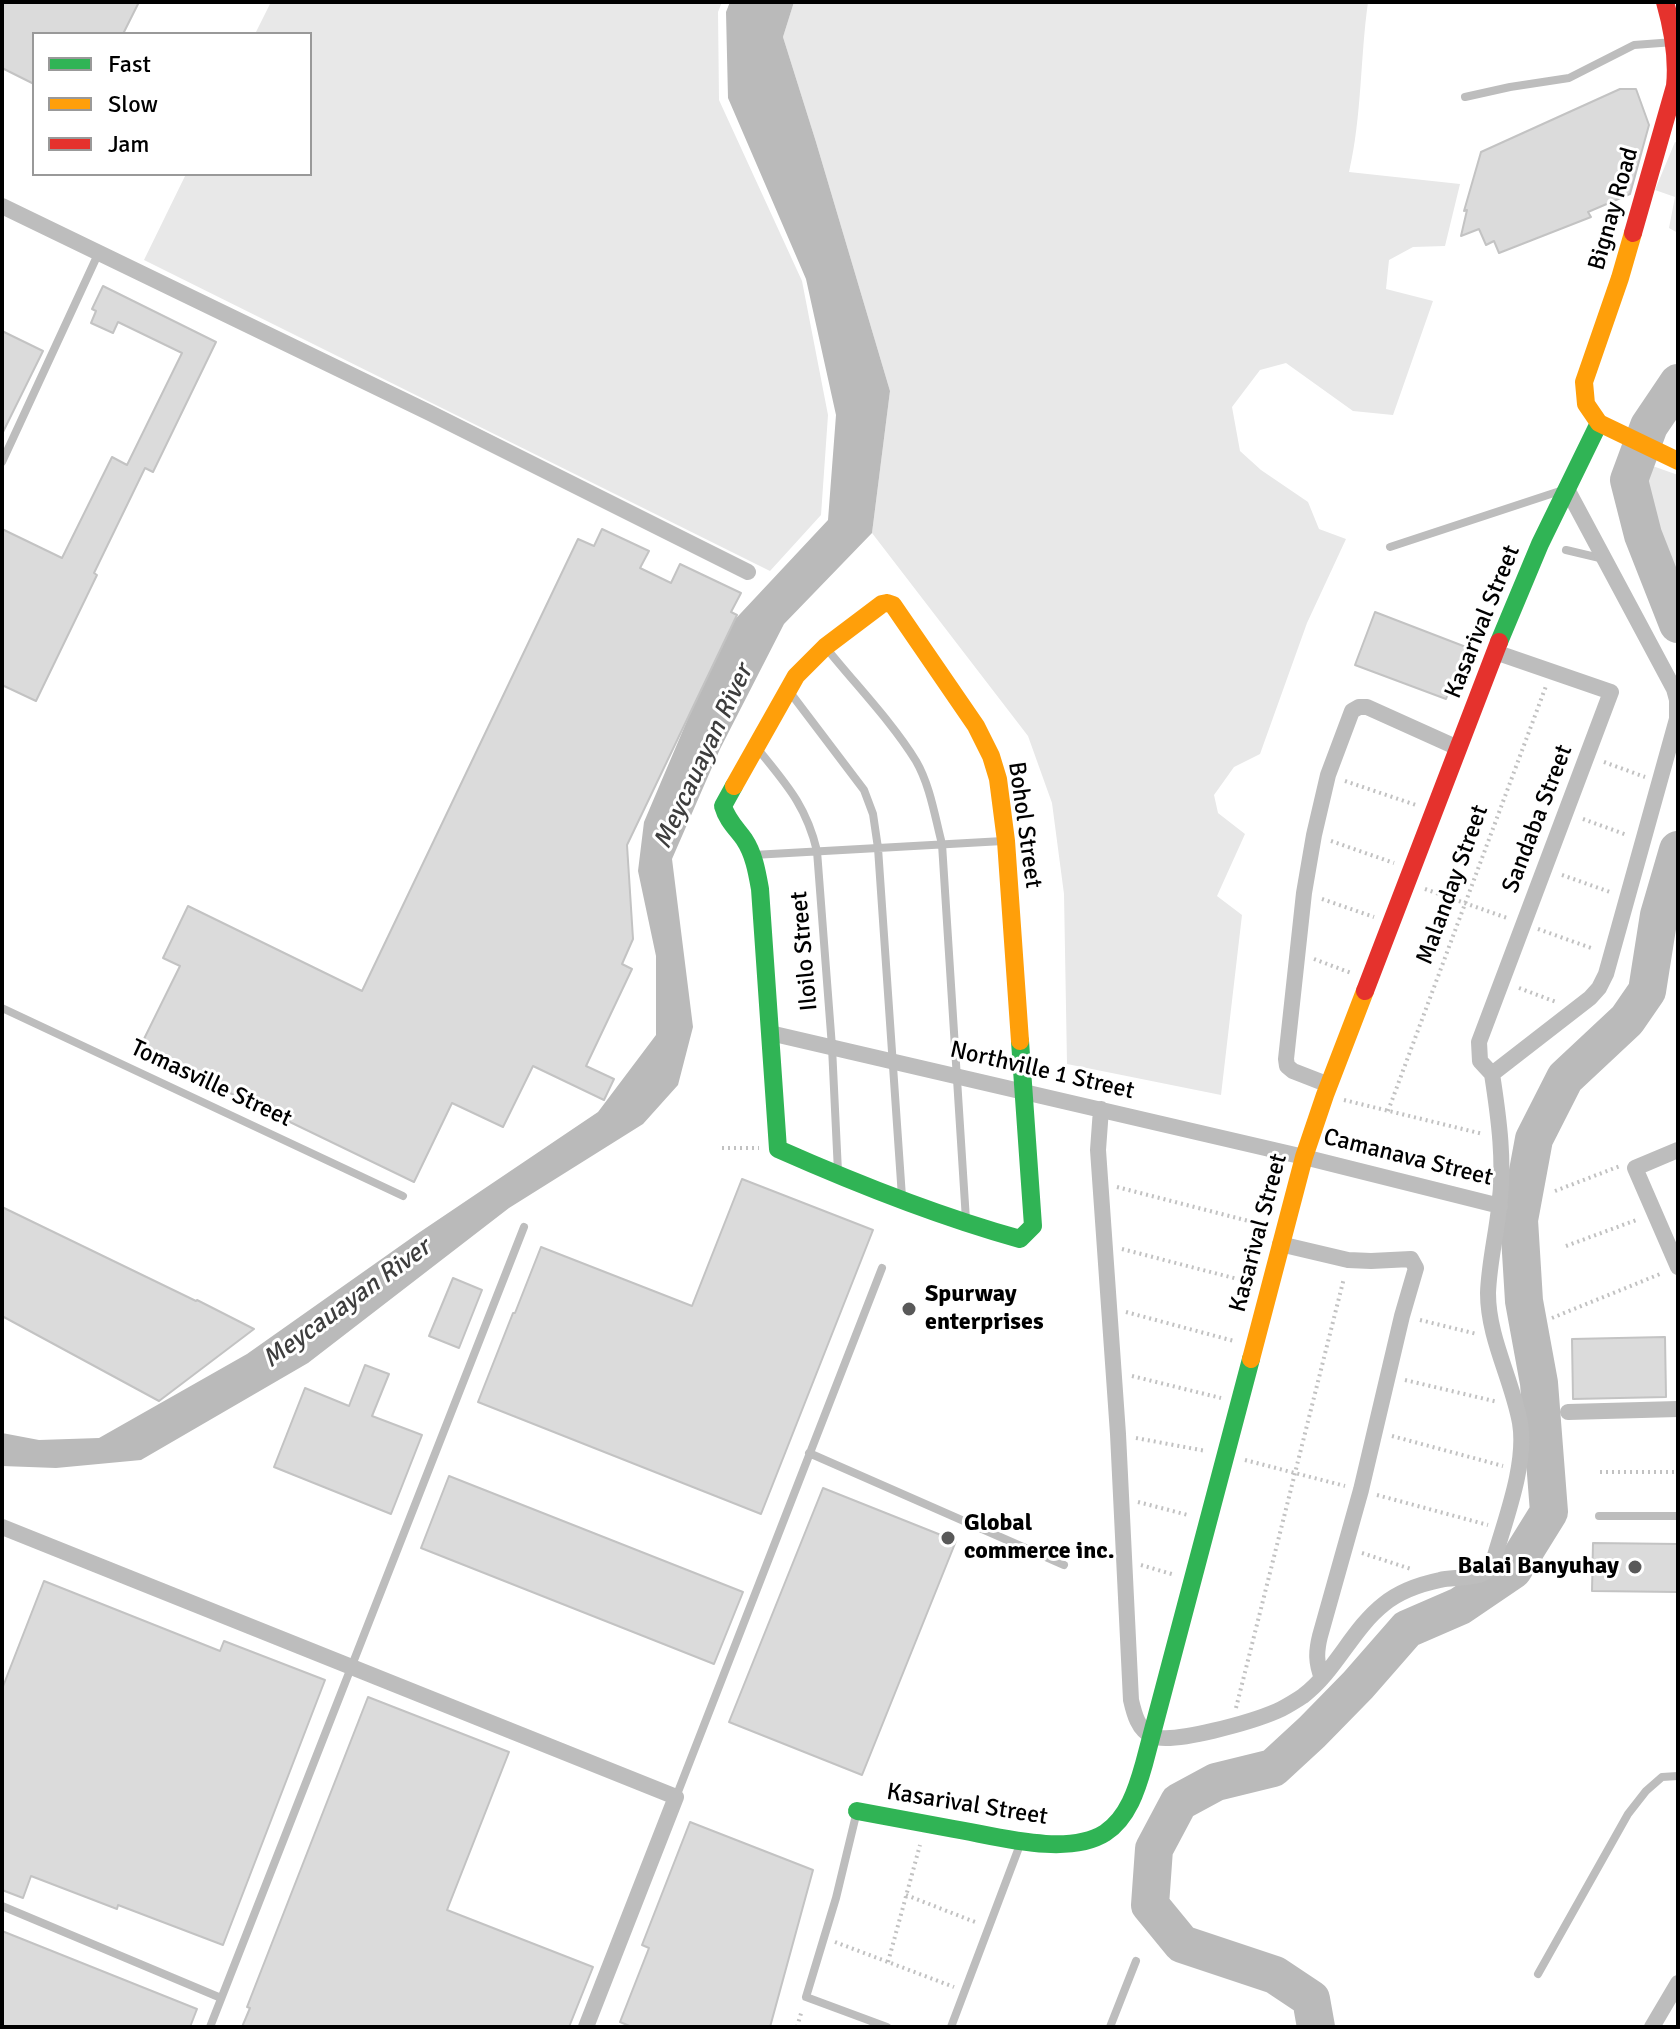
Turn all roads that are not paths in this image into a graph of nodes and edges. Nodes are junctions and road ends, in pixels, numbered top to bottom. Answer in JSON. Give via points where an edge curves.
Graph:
{"nodes":[{"id":1,"x":1665,"y":2,"type":"edge"},
{"id":2,"x":1676,"y":42,"type":"edge"},
{"id":3,"x":1465,"y":97,"type":"dead end"},
{"id":4,"x":2,"y":206,"type":"edge"},
{"id":5,"x":99,"y":252,"type":"junction"},
{"id":6,"x":1599,"y":423,"type":"junction"},
{"id":7,"x":1678,"y":461,"type":"edge"},
{"id":8,"x":2,"y":462,"type":"edge"},
{"id":9,"x":1567,"y":489,"type":"junction"},
{"id":10,"x":1390,"y":547,"type":"dead end"},
{"id":11,"x":1566,"y":550,"type":"dead end"},
{"id":12,"x":1605,"y":559,"type":"junction"},
{"id":13,"x":748,"y":572,"type":"dead end"},
{"id":14,"x":825,"y":647,"type":"junction"},
{"id":15,"x":1495,"y":652,"type":"junction"},
{"id":16,"x":788,"y":689,"type":"junction"},
{"id":17,"x":757,"y":748,"type":"junction"},
{"id":18,"x":1458,"y":748,"type":"junction"},
{"id":19,"x":1006,"y":841,"type":"junction"},
{"id":20,"x":942,"y":844,"type":"junction"},
{"id":21,"x":878,"y":848,"type":"junction"},
{"id":22,"x":817,"y":851,"type":"junction"},
{"id":23,"x":752,"y":855,"type":"junction"},
{"id":24,"x":2,"y":1008,"type":"edge"},
{"id":25,"x":770,"y":1033,"type":"junction"},
{"id":26,"x":832,"y":1047,"type":"junction"},
{"id":27,"x":892,"y":1061,"type":"junction"},
{"id":28,"x":1492,"y":1074,"type":"junction"},
{"id":29,"x":958,"y":1076,"type":"junction"},
{"id":30,"x":1327,"y":1090,"type":"junction"},
{"id":31,"x":1023,"y":1091,"type":"junction"},
{"id":32,"x":1101,"y":1109,"type":"junction"},
{"id":33,"x":1678,"y":1150,"type":"edge"},
{"id":34,"x":1304,"y":1157,"type":"junction"},
{"id":35,"x":839,"y":1177,"type":"junction"},
{"id":36,"x":403,"y":1196,"type":"dead end"},
{"id":37,"x":903,"y":1202,"type":"junction"},
{"id":38,"x":1500,"y":1206,"type":"junction"},
{"id":39,"x":966,"y":1224,"type":"junction"},
{"id":40,"x":524,"y":1227,"type":"dead end"},
{"id":41,"x":1282,"y":1237,"type":"junction"},
{"id":42,"x":1678,"y":1266,"type":"edge"},
{"id":43,"x":882,"y":1268,"type":"dead end"},
{"id":44,"x":1678,"y":1409,"type":"edge"},
{"id":45,"x":1568,"y":1412,"type":"dead end"},
{"id":46,"x":809,"y":1453,"type":"junction"},
{"id":47,"x":1599,"y":1516,"type":"dead end"},
{"id":48,"x":1678,"y":1516,"type":"edge"},
{"id":49,"x":2,"y":1527,"type":"edge"},
{"id":50,"x":1064,"y":1565,"type":"dead end"},
{"id":51,"x":351,"y":1667,"type":"junction"},
{"id":52,"x":1322,"y":1678,"type":"junction"},
{"id":53,"x":1152,"y":1736,"type":"junction"},
{"id":54,"x":1678,"y":1776,"type":"edge"},
{"id":55,"x":676,"y":1797,"type":"junction"},
{"id":56,"x":857,"y":1811,"type":"joint"},
{"id":57,"x":1021,"y":1841,"type":"junction"},
{"id":58,"x":2,"y":1906,"type":"edge"},
{"id":59,"x":1136,"y":1961,"type":"dead end"},
{"id":60,"x":1538,"y":1974,"type":"dead end"},
{"id":61,"x":1678,"y":1983,"type":"edge"},
{"id":62,"x":221,"y":1998,"type":"junction"},
{"id":63,"x":210,"y":2027,"type":"edge"},
{"id":64,"x":586,"y":2027,"type":"edge"},
{"id":65,"x":887,"y":2027,"type":"edge"},
{"id":66,"x":951,"y":2027,"type":"edge"},
{"id":67,"x":1110,"y":2027,"type":"edge"},
{"id":68,"x":1652,"y":2027,"type":"edge"}],
"edges":[{"from":1,"to":2,"type":"street","name":"Bignay Road"},
{"from":2,"to":3,"type":"lane","via":[[1634,45],[1569,78]]},
{"from":2,"to":6,"type":"street","name":"Bignay Road","via":[[1675,86],[1584,382],[1584,400]]},
{"from":4,"to":5,"type":"street"},
{"from":5,"to":8,"type":"lane"},
{"from":5,"to":13,"type":"street"},
{"from":6,"to":7,"type":"street"},
{"from":6,"to":9,"type":"street","name":"Kasarival Street"},
{"from":9,"to":10,"type":"lane"},
{"from":9,"to":12,"type":"street"},
{"from":9,"to":15,"type":"street","name":"Kasarival Street"},
{"from":11,"to":12,"type":"lane"},
{"from":12,"to":28,"type":"street","via":[[1674,689],[1677,719],[1613,955],[1599,988]]},
{"from":14,"to":16,"type":"street"},
{"from":14,"to":19,"type":"street","name":"Bohol Street","via":[[882,604],[893,605],[991,756]]},
{"from":14,"to":20,"type":"lane","via":[[917,764]]},
{"from":15,"to":18,"type":"street","name":"Kasarival Street"},
{"from":15,"to":28,"type":"street","name":"Sandaba Street","via":[[1611,692],[1479,1042],[1480,1061]]},
{"from":16,"to":17,"type":"street"},
{"from":16,"to":21,"type":"lane","via":[[864,790]]},
{"from":17,"to":22,"type":"lane","name":"Iloilo Street","via":[[802,807]]},
{"from":17,"to":23,"type":"street","via":[[723,806]]},
{"from":18,"to":30,"type":"street","name":"Kasarival Street"},
{"from":18,"to":30,"type":"street","via":[[1367,707],[1352,711],[1328,775],[1314,835],[1286,1059],[1293,1071]]},
{"from":19,"to":20,"type":"lane"},
{"from":19,"to":31,"type":"street","name":"Bohol Street"},
{"from":20,"to":21,"type":"lane"},
{"from":20,"to":29,"type":"lane"},
{"from":21,"to":22,"type":"lane"},
{"from":21,"to":27,"type":"lane"},
{"from":22,"to":23,"type":"lane"},
{"from":22,"to":26,"type":"lane","name":"Iloilo Street"},
{"from":23,"to":25,"type":"street","via":[[762,909]]},
{"from":24,"to":36,"type":"lane","name":"Tomasville Street"},
{"from":25,"to":26,"type":"street","name":"Northville 1 Street"},
{"from":25,"to":35,"type":"street","via":[[778,1149]]},
{"from":26,"to":27,"type":"street","name":"Northville 1 Street"},
{"from":26,"to":35,"type":"lane","name":"Iloilo Street"},
{"from":27,"to":29,"type":"street","name":"Northville 1 Street"},
{"from":27,"to":37,"type":"lane"},
{"from":28,"to":38,"type":"street","name":"Sandaba Street","via":[[1501,1139]]},
{"from":29,"to":31,"type":"street","name":"Northville 1 Street"},
{"from":29,"to":39,"type":"lane"},
{"from":30,"to":34,"type":"street","name":"Kasarival Street"},
{"from":31,"to":32,"type":"street","name":"Northville 1 Street"},
{"from":31,"to":39,"type":"street","name":"Bohol Street","via":[[1033,1226],[1020,1239]]},
{"from":32,"to":34,"type":"street","name":"Northville 1 Street"},
{"from":32,"to":53,"type":"street","via":[[1098,1150],[1131,1700],[1135,1716]]},
{"from":33,"to":42,"type":"street","via":[[1635,1168]]},
{"from":34,"to":38,"type":"street","name":"Camanava Street"},
{"from":34,"to":41,"type":"street","name":"Kasarival Street"},
{"from":35,"to":37,"type":"street"},
{"from":37,"to":39,"type":"street"},
{"from":38,"to":52,"type":"street","name":"Sandaba Street","via":[[1489,1312],[1521,1439],[1494,1559],[1488,1571],[1443,1579],[1383,1604]]},
{"from":40,"to":51,"type":"lane"},
{"from":41,"to":52,"type":"street","via":[[1348,1260],[1411,1259],[1416,1268],[1316,1652]]},
{"from":41,"to":53,"type":"street","name":"Kasarival Street"},
{"from":43,"to":46,"type":"lane"},
{"from":44,"to":45,"type":"street"},
{"from":46,"to":50,"type":"lane"},
{"from":46,"to":55,"type":"lane"},
{"from":47,"to":48,"type":"lane"},
{"from":49,"to":51,"type":"street"},
{"from":51,"to":55,"type":"street"},
{"from":51,"to":62,"type":"lane"},
{"from":52,"to":53,"type":"street","via":[[1280,1710],[1188,1735]]},
{"from":53,"to":57,"type":"street","name":"Kasarival Street","via":[[1130,1803],[1112,1827],[1076,1842]]},
{"from":54,"to":60,"type":"lane","via":[[1662,1777],[1628,1814]]},
{"from":55,"to":64,"type":"street"},
{"from":56,"to":57,"type":"street","name":"Kasarival Street"},
{"from":56,"to":65,"type":"lane","via":[[806,1997]]},
{"from":57,"to":66,"type":"lane"},
{"from":58,"to":62,"type":"lane"},
{"from":59,"to":67,"type":"lane"},
{"from":61,"to":68,"type":"street"},
{"from":62,"to":63,"type":"lane"}]}
